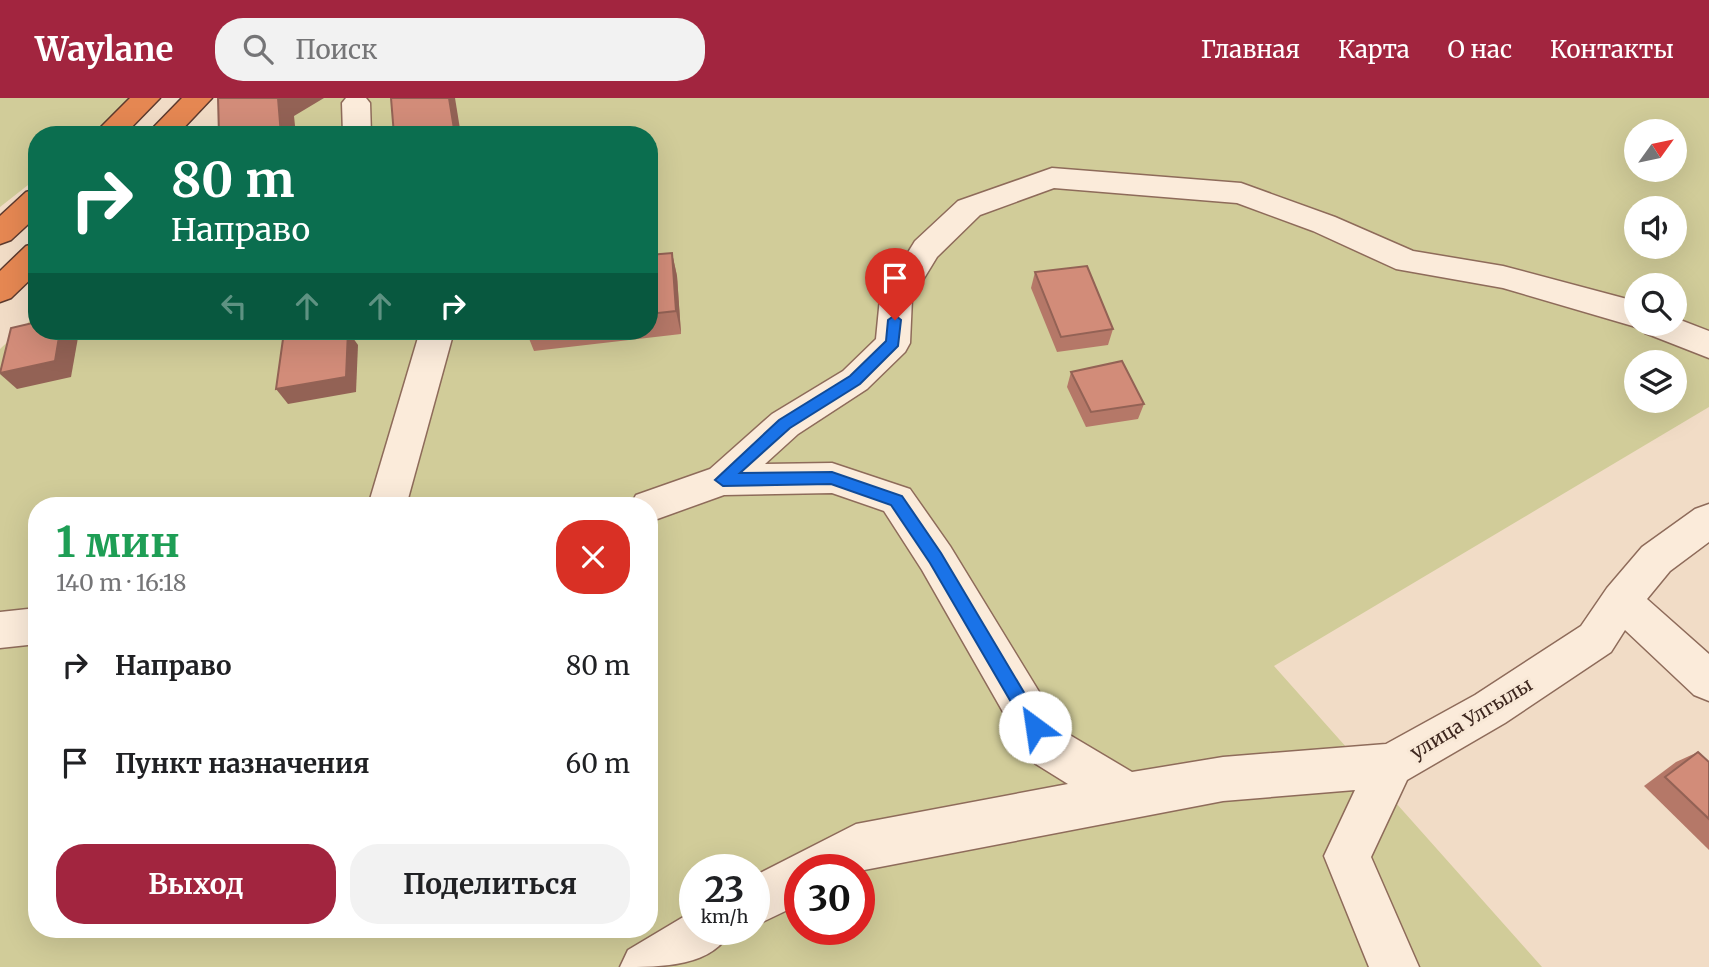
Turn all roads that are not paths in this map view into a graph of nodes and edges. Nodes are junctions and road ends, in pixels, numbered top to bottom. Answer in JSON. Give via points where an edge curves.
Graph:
{"nodes":[{"id":1,"x":146,"y":98,"type":"edge"},
{"id":2,"x":198,"y":98,"type":"edge"},
{"id":3,"x":356,"y":103,"type":"dead end"},
{"id":4,"x":116,"y":126,"type":"edge"},
{"id":5,"x":169,"y":126,"type":"edge"},
{"id":6,"x":357,"y":126,"type":"edge"},
{"id":7,"x":28,"y":207,"type":"edge"},
{"id":8,"x":0,"y":233,"type":"edge"},
{"id":9,"x":28,"y":263,"type":"edge"},
{"id":10,"x":0,"y":290,"type":"edge"},
{"id":11,"x":1624,"y":311,"type":"edge"},
{"id":12,"x":1687,"y":336,"type":"edge"},
{"id":13,"x":434,"y":340,"type":"edge"},
{"id":14,"x":1709,"y":345,"type":"edge"},
{"id":15,"x":723,"y":480,"type":"junction"},
{"id":16,"x":390,"y":497,"type":"edge"},
{"id":17,"x":658,"y":503,"type":"edge"},
{"id":18,"x":1709,"y":520,"type":"edge"},
{"id":19,"x":1620,"y":601,"type":"junction"},
{"id":20,"x":28,"y":627,"type":"edge"},
{"id":21,"x":0,"y":630,"type":"edge"},
{"id":22,"x":1709,"y":681,"type":"edge"},
{"id":23,"x":1391,"y":765,"type":"junction"},
{"id":24,"x":1127,"y":795,"type":"junction"},
{"id":25,"x":843,"y":854,"type":"edge"},
{"id":26,"x":681,"y":945,"type":"edge"},
{"id":27,"x":645,"y":967,"type":"edge"},
{"id":28,"x":1394,"y":967,"type":"edge"}],
"edges":[{"from":1,"to":4,"type":"highway"},
{"from":2,"to":5,"type":"highway"},
{"from":3,"to":6,"type":"street"},
{"from":7,"to":8,"type":"highway"},
{"from":9,"to":10,"type":"highway"},
{"from":11,"to":15,"type":"street","via":[[1503,277],[1406,261],[1241,193],[1052,178],[969,208],[926,249],[896,298],[893,343],[855,380],[785,424]]},
{"from":12,"to":14,"type":"street"},
{"from":13,"to":16,"type":"street"},
{"from":15,"to":17,"type":"street"},
{"from":15,"to":24,"type":"street","via":[[832,478],[897,500],[1047,746]]},
{"from":18,"to":19,"type":"street","name":"улица Улгылы","via":[[1656,559]]},
{"from":19,"to":22,"type":"street"},
{"from":19,"to":23,"type":"street","name":"улица Улгылы","via":[[1596,639],[1490,709]]},
{"from":20,"to":21,"type":"street"},
{"from":23,"to":24,"type":"street","via":[[1223,779]]},
{"from":23,"to":28,"type":"street","name":"улица Улгылы","via":[[1348,856]]},
{"from":24,"to":25,"type":"street","via":[[856,847]]},
{"from":26,"to":27,"type":"street"}]}
